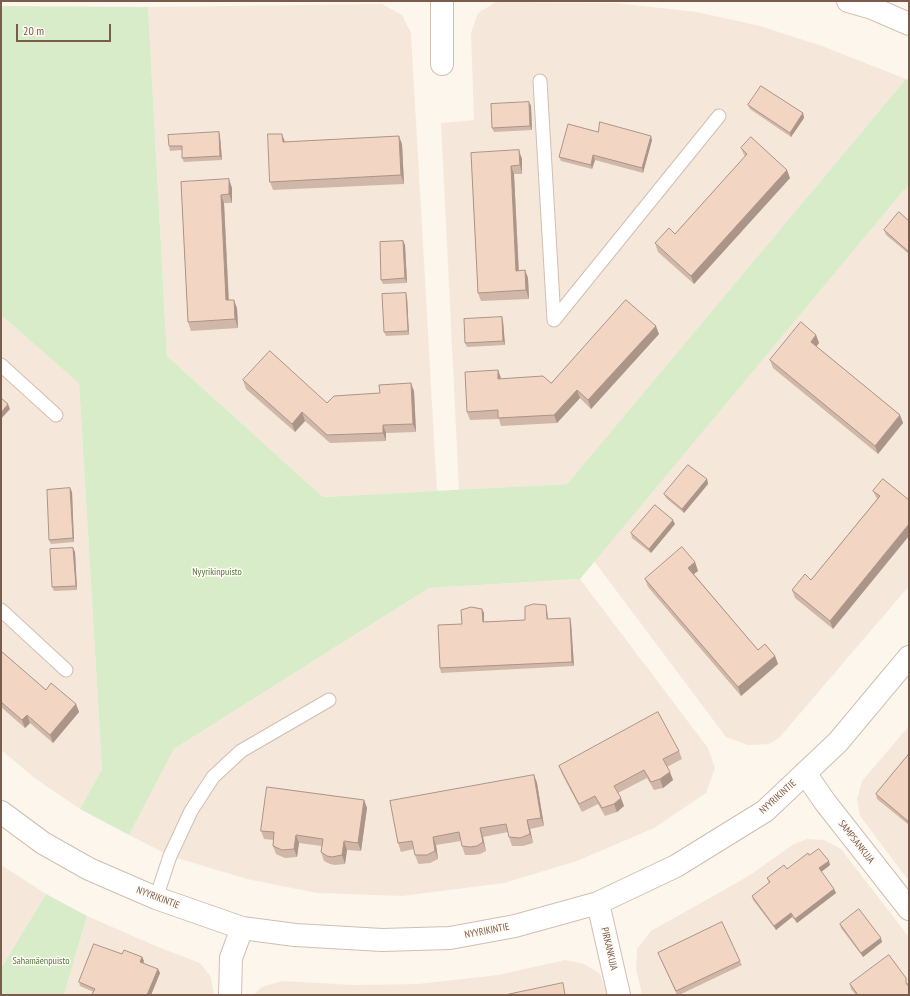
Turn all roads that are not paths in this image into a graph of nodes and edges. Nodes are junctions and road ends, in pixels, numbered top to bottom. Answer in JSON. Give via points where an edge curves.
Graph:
{"nodes":[{"id":1,"x":442,"y":1,"type":"edge"},
{"id":2,"x":848,"y":1,"type":"edge"},
{"id":3,"x":909,"y":24,"type":"edge"},
{"id":4,"x":442,"y":64,"type":"dead end"},
{"id":5,"x":540,"y":81,"type":"dead end"},
{"id":6,"x":719,"y":116,"type":"dead end"},
{"id":7,"x":1,"y":365,"type":"edge"},
{"id":8,"x":56,"y":415,"type":"dead end"},
{"id":9,"x":1,"y":610,"type":"edge"},
{"id":10,"x":909,"y":657,"type":"edge"},
{"id":11,"x":66,"y":670,"type":"dead end"},
{"id":12,"x":329,"y":700,"type":"dead end"},
{"id":13,"x":805,"y":773,"type":"junction"},
{"id":14,"x":1,"y":812,"type":"edge"},
{"id":15,"x":156,"y":898,"type":"junction"},
{"id":16,"x":598,"y":903,"type":"junction"},
{"id":17,"x":909,"y":909,"type":"edge"},
{"id":18,"x":242,"y":928,"type":"junction"},
{"id":19,"x":230,"y":995,"type":"edge"},
{"id":20,"x":619,"y":995,"type":"edge"}],
"edges":[{"from":1,"to":4,"type":"street"},
{"from":2,"to":3,"type":"street"},
{"from":5,"to":6,"type":"lane","via":[[554,320]]},
{"from":7,"to":8,"type":"lane"},
{"from":9,"to":11,"type":"lane"},
{"from":10,"to":13,"type":"street","name":"NYYRIKINTIE","via":[[838,742]]},
{"from":12,"to":15,"type":"lane","via":[[241,751],[213,777],[191,811],[170,856]]},
{"from":13,"to":16,"type":"street","name":"NYYRIKINTIE","via":[[765,811],[676,866]]},
{"from":13,"to":17,"type":"street","name":"SAMPSANKUJA"},
{"from":14,"to":15,"type":"street","name":"NYYRIKINTIE","via":[[89,869]]},
{"from":15,"to":18,"type":"street","name":"NYYRIKINTIE"},
{"from":16,"to":18,"type":"street","name":"NYYRIKINTIE","via":[[515,926],[450,938],[382,940],[295,936]]},
{"from":16,"to":20,"type":"street","name":"PIRKANKUJA"},
{"from":18,"to":19,"type":"street","via":[[231,958]]}]}
